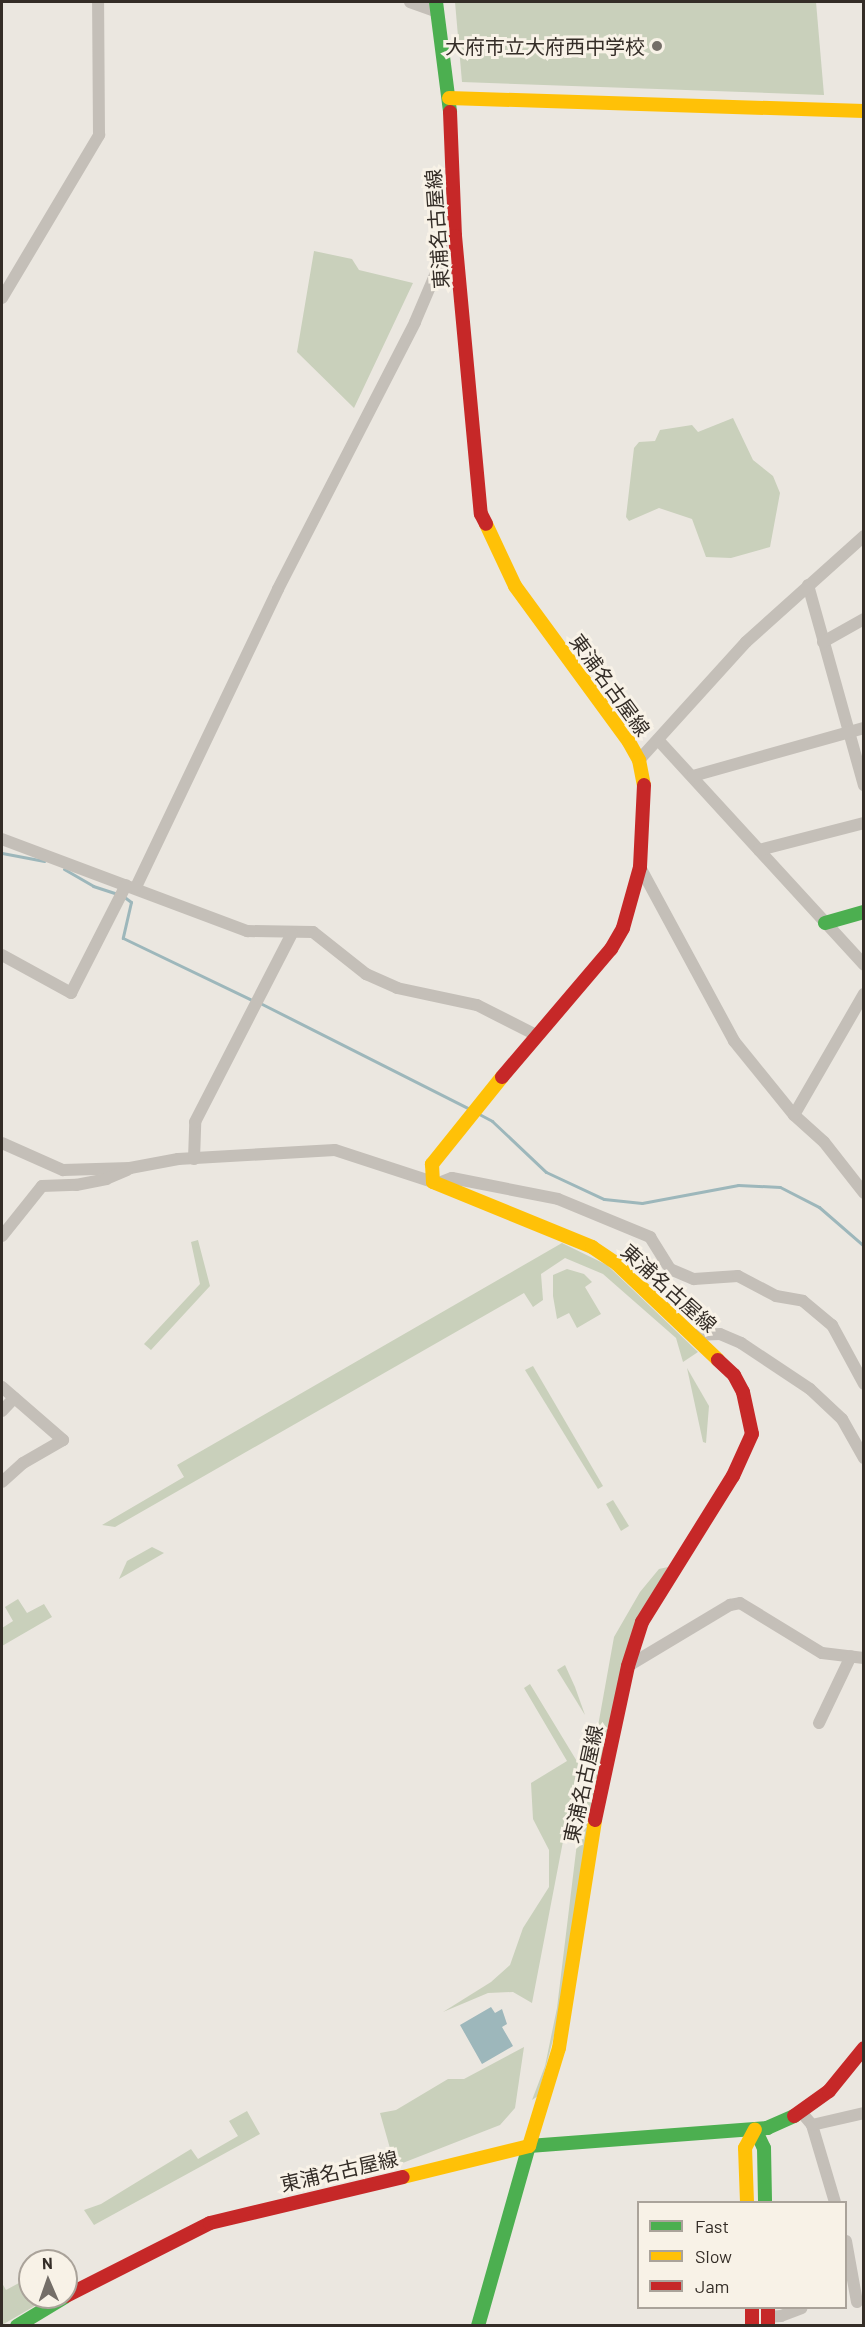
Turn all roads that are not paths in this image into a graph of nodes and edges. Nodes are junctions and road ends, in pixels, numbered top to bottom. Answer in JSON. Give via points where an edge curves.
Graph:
{"nodes":[{"id":1,"x":98,"y":2,"type":"edge"},
{"id":2,"x":410,"y":2,"type":"edge"},
{"id":3,"x":437,"y":7,"type":"edge"},
{"id":4,"x":449,"y":98,"type":"junction"},
{"id":5,"x":864,"y":111,"type":"edge"},
{"id":6,"x":453,"y":206,"type":"junction"},
{"id":7,"x":2,"y":298,"type":"edge"},
{"id":8,"x":864,"y":536,"type":"edge"},
{"id":9,"x":808,"y":585,"type":"junction"},
{"id":10,"x":864,"y":619,"type":"edge"},
{"id":11,"x":823,"y":642,"type":"junction"},
{"id":12,"x":864,"y":728,"type":"edge"},
{"id":13,"x":848,"y":732,"type":"junction"},
{"id":14,"x":660,"y":742,"type":"junction"},
{"id":15,"x":639,"y":760,"type":"junction"},
{"id":16,"x":693,"y":776,"type":"junction"},
{"id":17,"x":864,"y":785,"type":"edge"},
{"id":18,"x":864,"y":823,"type":"edge"},
{"id":19,"x":2,"y":840,"type":"edge"},
{"id":20,"x":759,"y":849,"type":"junction"},
{"id":21,"x":640,"y":867,"type":"junction"},
{"id":22,"x":126,"y":890,"type":"junction"},
{"id":23,"x":864,"y":912,"type":"edge"},
{"id":24,"x":825,"y":923,"type":"junction"},
{"id":25,"x":292,"y":933,"type":"junction"},
{"id":26,"x":2,"y":955,"type":"edge"},
{"id":27,"x":864,"y":965,"type":"edge"},
{"id":28,"x":863,"y":998,"type":"edge"},
{"id":29,"x":538,"y":1036,"type":"junction"},
{"id":30,"x":794,"y":1115,"type":"junction"},
{"id":31,"x":2,"y":1143,"type":"edge"},
{"id":32,"x":194,"y":1159,"type":"junction"},
{"id":33,"x":130,"y":1168,"type":"junction"},
{"id":34,"x":435,"y":1183,"type":"junction"},
{"id":35,"x":864,"y":1193,"type":"edge"},
{"id":36,"x":2,"y":1235,"type":"edge"},
{"id":37,"x":693,"y":1335,"type":"junction"},
{"id":38,"x":864,"y":1384,"type":"edge"},
{"id":39,"x":2,"y":1387,"type":"edge"},
{"id":40,"x":14,"y":1398,"type":"junction"},
{"id":41,"x":2,"y":1411,"type":"edge"},
{"id":42,"x":864,"y":1458,"type":"edge"},
{"id":43,"x":2,"y":1480,"type":"edge"},
{"id":44,"x":857,"y":1657,"type":"edge"},
{"id":45,"x":628,"y":1666,"type":"junction"},
{"id":46,"x":819,"y":1723,"type":"dead end"},
{"id":47,"x":864,"y":2048,"type":"edge"},
{"id":48,"x":802,"y":2113,"type":"junction"},
{"id":49,"x":864,"y":2113,"type":"edge"},
{"id":50,"x":812,"y":2125,"type":"junction"},
{"id":51,"x":755,"y":2129,"type":"junction"},
{"id":52,"x":529,"y":2146,"type":"junction"},
{"id":53,"x":747,"y":2201,"type":"edge"},
{"id":54,"x":765,"y":2201,"type":"edge"},
{"id":55,"x":835,"y":2201,"type":"edge"},
{"id":56,"x":847,"y":2248,"type":"edge"},
{"id":57,"x":78,"y":2290,"type":"edge"},
{"id":58,"x":855,"y":2301,"type":"edge"},
{"id":59,"x":44,"y":2309,"type":"edge"},
{"id":60,"x":752,"y":2309,"type":"edge"},
{"id":61,"x":794,"y":2309,"type":"edge"},
{"id":62,"x":768,"y":2316,"type":"edge"},
{"id":63,"x":17,"y":2325,"type":"edge"},
{"id":64,"x":478,"y":2325,"type":"edge"},
{"id":65,"x":752,"y":2325,"type":"edge"}],
"edges":[{"from":1,"to":7,"type":"street","via":[[99,135]]},
{"from":2,"to":3,"type":"street"},
{"from":3,"to":4,"type":"main road","name":"東浦名古屋線"},
{"from":4,"to":5,"type":"main road"},
{"from":4,"to":6,"type":"main road","name":"東浦名古屋線"},
{"from":6,"to":15,"type":"main road","name":"東浦名古屋線","via":[[479,498],[488,534],[515,586]]},
{"from":6,"to":22,"type":"street","via":[[445,221],[438,268],[415,322]]},
{"from":8,"to":9,"type":"street"},
{"from":9,"to":11,"type":"street"},
{"from":9,"to":14,"type":"street","via":[[746,642]]},
{"from":10,"to":11,"type":"street"},
{"from":11,"to":13,"type":"street"},
{"from":12,"to":13,"type":"street"},
{"from":13,"to":16,"type":"street"},
{"from":13,"to":17,"type":"street"},
{"from":14,"to":15,"type":"street"},
{"from":14,"to":16,"type":"street"},
{"from":15,"to":21,"type":"main road","name":"東浦名古屋線","via":[[646,796]]},
{"from":16,"to":20,"type":"street"},
{"from":18,"to":20,"type":"street"},
{"from":19,"to":22,"type":"street"},
{"from":20,"to":24,"type":"street"},
{"from":21,"to":29,"type":"main road","name":"東浦名古屋線","via":[[622,928],[611,949]]},
{"from":21,"to":30,"type":"street","via":[[735,1041]]},
{"from":22,"to":25,"type":"street","via":[[247,931]]},
{"from":22,"to":26,"type":"street","via":[[71,993]]},
{"from":23,"to":24,"type":"main road"},
{"from":24,"to":27,"type":"street"},
{"from":25,"to":29,"type":"street","via":[[313,932],[366,974],[397,988],[477,1005]]},
{"from":25,"to":32,"type":"street","via":[[195,1122]]},
{"from":28,"to":30,"type":"street"},
{"from":29,"to":34,"type":"main road","name":"東浦名古屋線","via":[[432,1164]]},
{"from":30,"to":35,"type":"street","via":[[824,1142]]},
{"from":31,"to":33,"type":"street","via":[[63,1170]]},
{"from":32,"to":33,"type":"street"},
{"from":32,"to":34,"type":"street","via":[[335,1149]]},
{"from":33,"to":36,"type":"street","via":[[106,1179],[42,1186]]},
{"from":34,"to":37,"type":"main road","name":"東浦名古屋線","via":[[592,1247],[617,1264]]},
{"from":34,"to":38,"type":"street","via":[[452,1178],[558,1199],[650,1237],[670,1269],[694,1279],[738,1276],[776,1296],[803,1301],[832,1325]]},
{"from":37,"to":42,"type":"street","via":[[720,1334],[741,1343],[810,1389],[842,1419]]},
{"from":37,"to":45,"type":"main road","name":"東浦名古屋線","via":[[734,1375],[743,1392],[752,1434],[733,1476],[642,1622]]},
{"from":39,"to":40,"type":"street"},
{"from":40,"to":41,"type":"street"},
{"from":40,"to":43,"type":"street","via":[[63,1440]]},
{"from":44,"to":45,"type":"street","via":[[812,1648],[740,1603],[730,1605]]},
{"from":44,"to":46,"type":"street"},
{"from":45,"to":52,"type":"main road","name":"東浦名古屋線","via":[[592,1832],[559,2048]]},
{"from":47,"to":48,"type":"main road","via":[[829,2091]]},
{"from":48,"to":50,"type":"street"},
{"from":48,"to":51,"type":"main road"},
{"from":49,"to":50,"type":"street"},
{"from":50,"to":55,"type":"street"},
{"from":51,"to":52,"type":"main road"},
{"from":51,"to":53,"type":"main road","via":[[745,2148]]},
{"from":51,"to":54,"type":"main road","via":[[764,2148]]},
{"from":52,"to":57,"type":"main road","name":"東浦名古屋線","via":[[491,2152],[316,2200],[210,2223]]},
{"from":52,"to":64,"type":"main road"},
{"from":56,"to":58,"type":"street"},
{"from":59,"to":63,"type":"main road","name":"東浦名古屋線"},
{"from":60,"to":65,"type":"main road"},
{"from":61,"to":62,"type":"street"}]}
